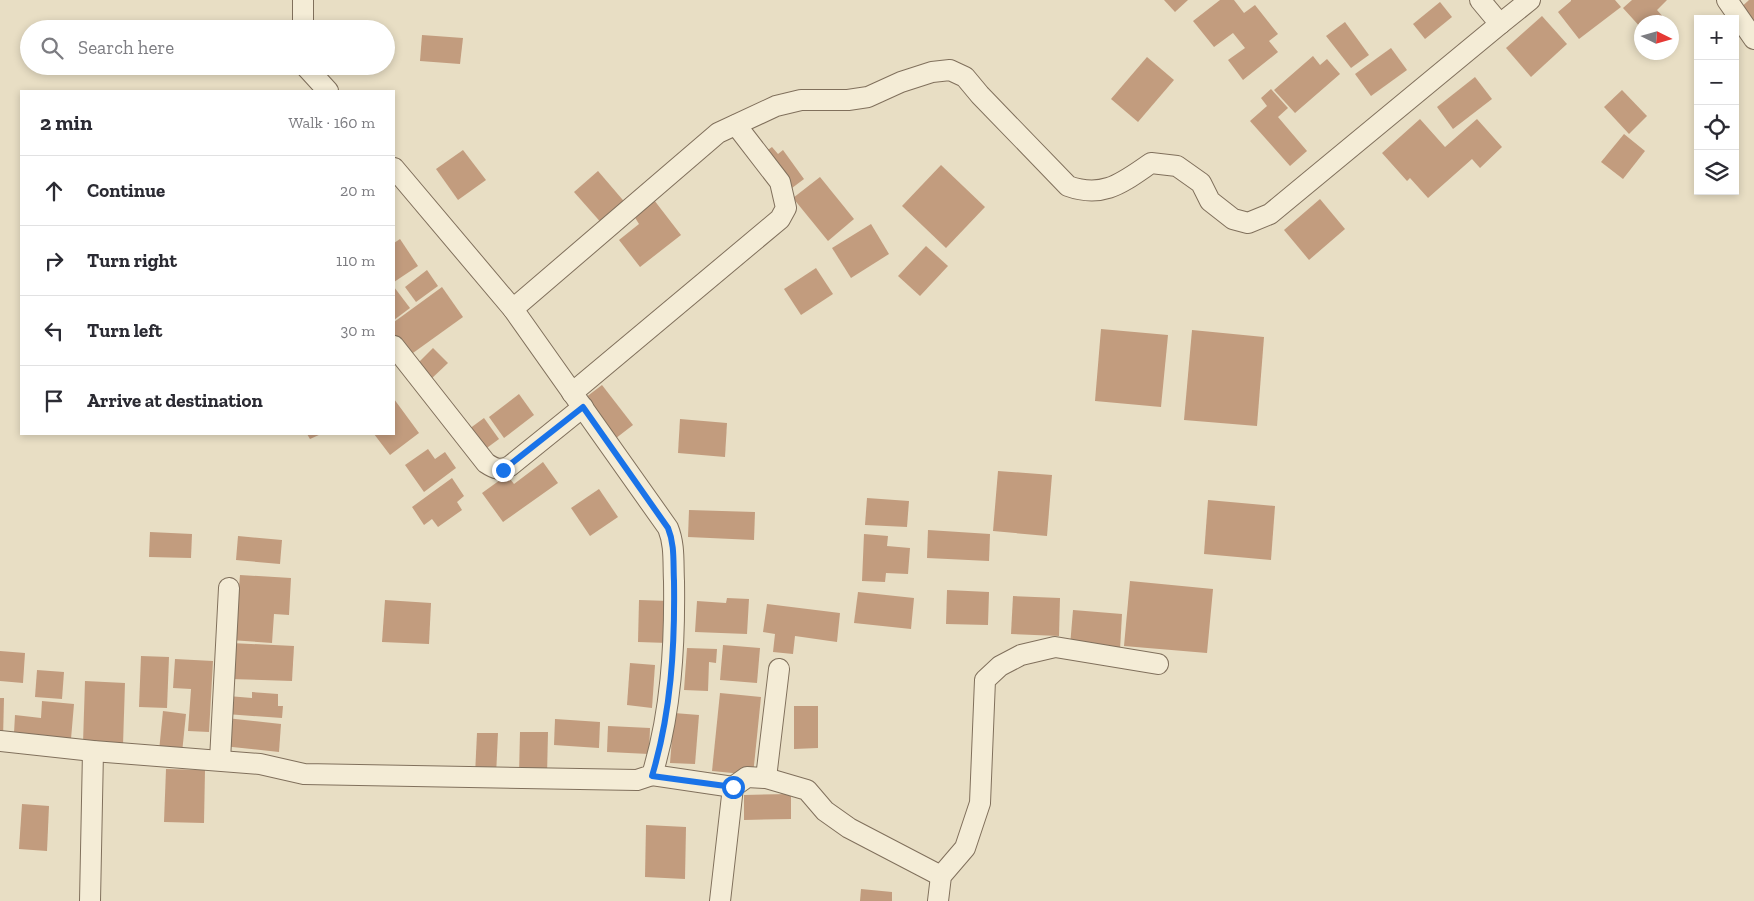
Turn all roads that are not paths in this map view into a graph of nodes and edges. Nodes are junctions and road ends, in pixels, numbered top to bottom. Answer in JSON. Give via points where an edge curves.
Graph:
{"nodes":[{"id":1,"x":303,"y":0,"type":"edge"},
{"id":2,"x":1480,"y":0,"type":"edge"},
{"id":3,"x":1530,"y":0,"type":"edge"},
{"id":4,"x":1727,"y":0,"type":"edge"},
{"id":5,"x":303,"y":20,"type":"edge"},
{"id":6,"x":1500,"y":24,"type":"junction"},
{"id":7,"x":1754,"y":39,"type":"edge"},
{"id":8,"x":307,"y":75,"type":"edge"},
{"id":9,"x":314,"y":75,"type":"edge"},
{"id":10,"x":306,"y":90,"type":"edge"},
{"id":11,"x":327,"y":90,"type":"edge"},
{"id":12,"x":736,"y":125,"type":"junction"},
{"id":13,"x":395,"y":169,"type":"edge"},
{"id":14,"x":513,"y":309,"type":"junction"},
{"id":15,"x":395,"y":347,"type":"edge"},
{"id":16,"x":578,"y":400,"type":"junction"},
{"id":17,"x":229,"y":588,"type":"dead end"},
{"id":18,"x":1158,"y":664,"type":"dead end"},
{"id":19,"x":779,"y":669,"type":"dead end"},
{"id":20,"x":0,"y":741,"type":"edge"},
{"id":21,"x":93,"y":751,"type":"junction"},
{"id":22,"x":220,"y":760,"type":"junction"},
{"id":23,"x":652,"y":776,"type":"junction"},
{"id":24,"x":766,"y":778,"type":"junction"},
{"id":25,"x":733,"y":787,"type":"junction"},
{"id":26,"x":941,"y":876,"type":"junction"},
{"id":27,"x":90,"y":901,"type":"edge"},
{"id":28,"x":720,"y":901,"type":"edge"},
{"id":29,"x":938,"y":901,"type":"edge"}],
"edges":[{"from":1,"to":5,"type":"street"},
{"from":2,"to":6,"type":"street"},
{"from":3,"to":6,"type":"street"},
{"from":4,"to":7,"type":"street"},
{"from":6,"to":12,"type":"street","via":[[1270,214],[1248,223],[1233,219],[1210,201],[1200,183],[1177,166],[1151,163],[1104,191],[1082,191],[1068,186],[965,77],[950,70],[901,82],[868,97],[801,100],[776,106]]},
{"from":8,"to":10,"type":"street"},
{"from":9,"to":11,"type":"street"},
{"from":12,"to":14,"type":"street","via":[[718,133]]},
{"from":12,"to":16,"type":"street","via":[[780,182],[786,208],[780,219]]},
{"from":13,"to":14,"type":"street"},
{"from":14,"to":16,"type":"street"},
{"from":15,"to":16,"type":"street","via":[[486,464],[494,469],[503,470],[510,466]]},
{"from":16,"to":23,"type":"street","via":[[668,528],[672,540],[673,662]]},
{"from":17,"to":22,"type":"street"},
{"from":18,"to":26,"type":"street","via":[[1055,647],[1021,655],[1000,666],[985,680],[980,803],[965,848]]},
{"from":19,"to":24,"type":"street"},
{"from":20,"to":21,"type":"street"},
{"from":21,"to":22,"type":"street"},
{"from":21,"to":27,"type":"street"},
{"from":22,"to":23,"type":"street","via":[[260,764],[304,774],[637,780]]},
{"from":23,"to":25,"type":"street"},
{"from":24,"to":25,"type":"street","via":[[747,777]]},
{"from":24,"to":26,"type":"street","via":[[807,790],[825,811],[849,828]]},
{"from":25,"to":28,"type":"street"},
{"from":26,"to":29,"type":"street"}]}
